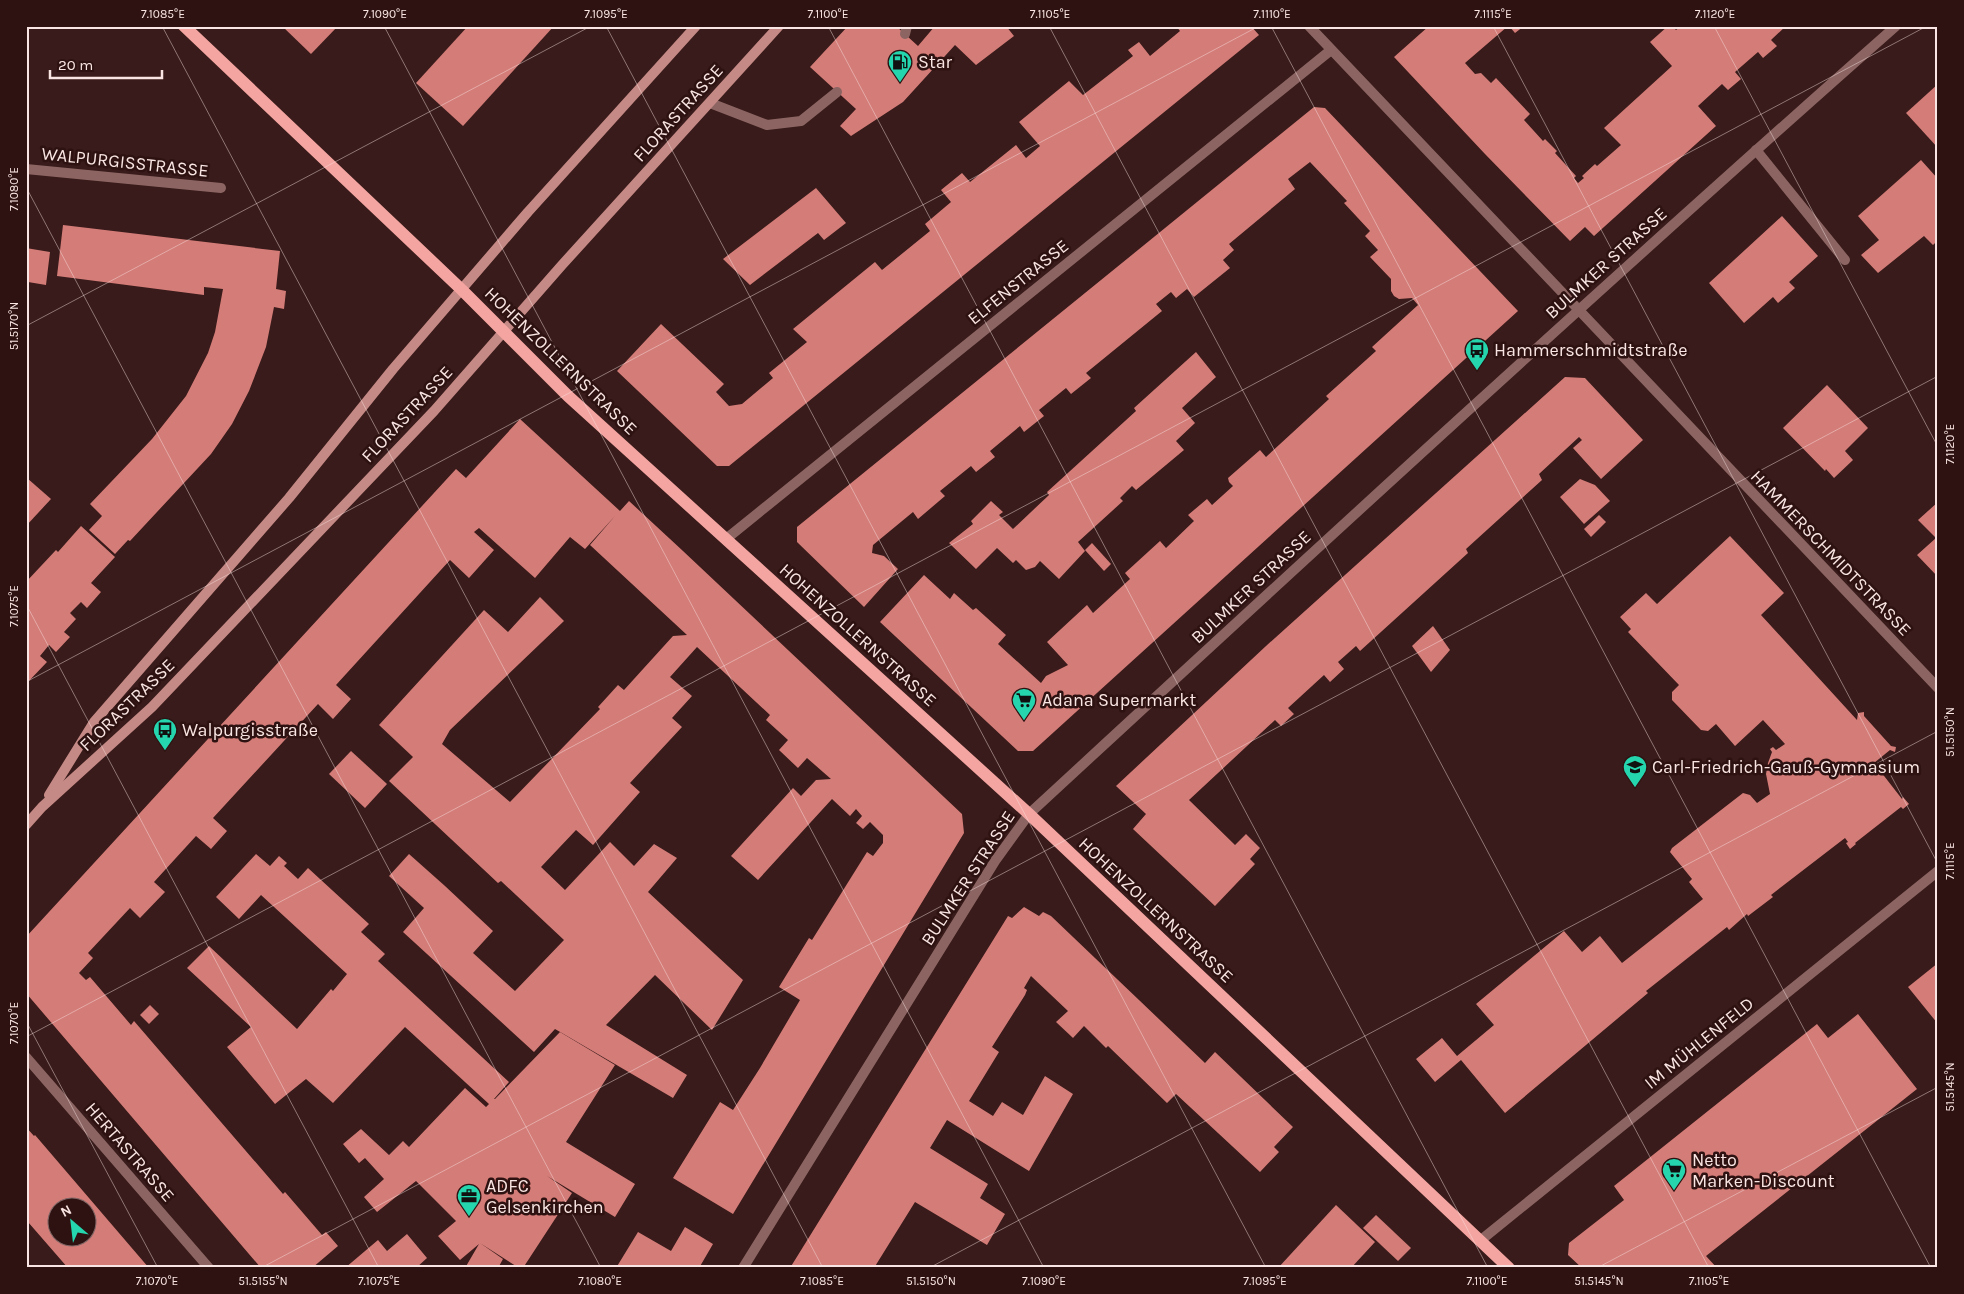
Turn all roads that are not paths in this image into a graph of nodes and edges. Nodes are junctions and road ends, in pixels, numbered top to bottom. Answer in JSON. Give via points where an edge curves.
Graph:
{"nodes":[{"id":1,"x":184,"y":26,"type":"edge"},
{"id":2,"x":696,"y":26,"type":"edge"},
{"id":3,"x":779,"y":26,"type":"edge"},
{"id":4,"x":1309,"y":26,"type":"edge"},
{"id":5,"x":1896,"y":26,"type":"edge"},
{"id":6,"x":1331,"y":50,"type":"junction"},
{"id":7,"x":837,"y":92,"type":"dead end"},
{"id":8,"x":710,"y":103,"type":"junction"},
{"id":9,"x":1756,"y":150,"type":"junction"},
{"id":10,"x":26,"y":169,"type":"edge"},
{"id":11,"x":221,"y":188,"type":"dead end"},
{"id":12,"x":1845,"y":260,"type":"dead end"},
{"id":13,"x":462,"y":290,"type":"junction"},
{"id":14,"x":1578,"y":310,"type":"junction"},
{"id":15,"x":504,"y":331,"type":"junction"},
{"id":16,"x":726,"y":539,"type":"junction"},
{"id":17,"x":1938,"y":688,"type":"edge"},
{"id":18,"x":42,"y":807,"type":"junction"},
{"id":19,"x":1029,"y":814,"type":"junction"},
{"id":20,"x":26,"y":825,"type":"edge"},
{"id":21,"x":1938,"y":871,"type":"edge"},
{"id":22,"x":26,"y":1057,"type":"edge"},
{"id":23,"x":1481,"y":1240,"type":"junction"},
{"id":24,"x":209,"y":1268,"type":"edge"},
{"id":25,"x":743,"y":1268,"type":"edge"},
{"id":26,"x":1510,"y":1268,"type":"edge"}],
"edges":[{"from":1,"to":13,"type":"main road","name":"HOHENZOLLERNSTRASSE"},
{"from":2,"to":13,"type":"main road","name":"FLORASTRASSE"},
{"from":3,"to":8,"type":"main road","name":"FLORASTRASSE"},
{"from":4,"to":6,"type":"street","name":"HAMMERSCHMIDTSTRASSE"},
{"from":5,"to":9,"type":"street","name":"BULMKER STRASSE"},
{"from":6,"to":14,"type":"street","name":"HAMMERSCHMIDTSTRASSE"},
{"from":6,"to":16,"type":"street","name":"ELFENSTRASSE"},
{"from":7,"to":8,"type":"street","via":[[801,121],[767,125]]},
{"from":8,"to":15,"type":"main road","name":"FLORASTRASSE"},
{"from":9,"to":12,"type":"street"},
{"from":9,"to":14,"type":"street","name":"BULMKER STRASSE"},
{"from":10,"to":11,"type":"street","name":"WALPURGISSTRASSE"},
{"from":13,"to":15,"type":"main road","name":"HOHENZOLLERNSTRASSE"},
{"from":13,"to":18,"type":"main road","name":"FLORASTRASSE","via":[[393,369],[289,498],[94,722]]},
{"from":14,"to":17,"type":"street","name":"HAMMERSCHMIDTSTRASSE"},
{"from":14,"to":19,"type":"street","name":"BULMKER STRASSE"},
{"from":15,"to":16,"type":"main road","name":"HOHENZOLLERNSTRASSE","via":[[568,396]]},
{"from":15,"to":18,"type":"main road","name":"FLORASTRASSE","via":[[434,411],[152,707]]},
{"from":16,"to":19,"type":"main road","name":"HOHENZOLLERNSTRASSE"},
{"from":18,"to":20,"type":"main road","name":"FLORASTRASSE"},
{"from":19,"to":23,"type":"main road","name":"HOHENZOLLERNSTRASSE"},
{"from":19,"to":25,"type":"street","name":"BULMKER STRASSE","via":[[995,861]]},
{"from":21,"to":23,"type":"street","name":"IM MÜHLENFELD"},
{"from":22,"to":24,"type":"street","name":"HERTASTRASSE"},
{"from":23,"to":26,"type":"main road","name":"HOHENZOLLERNSTRASSE"}]}
